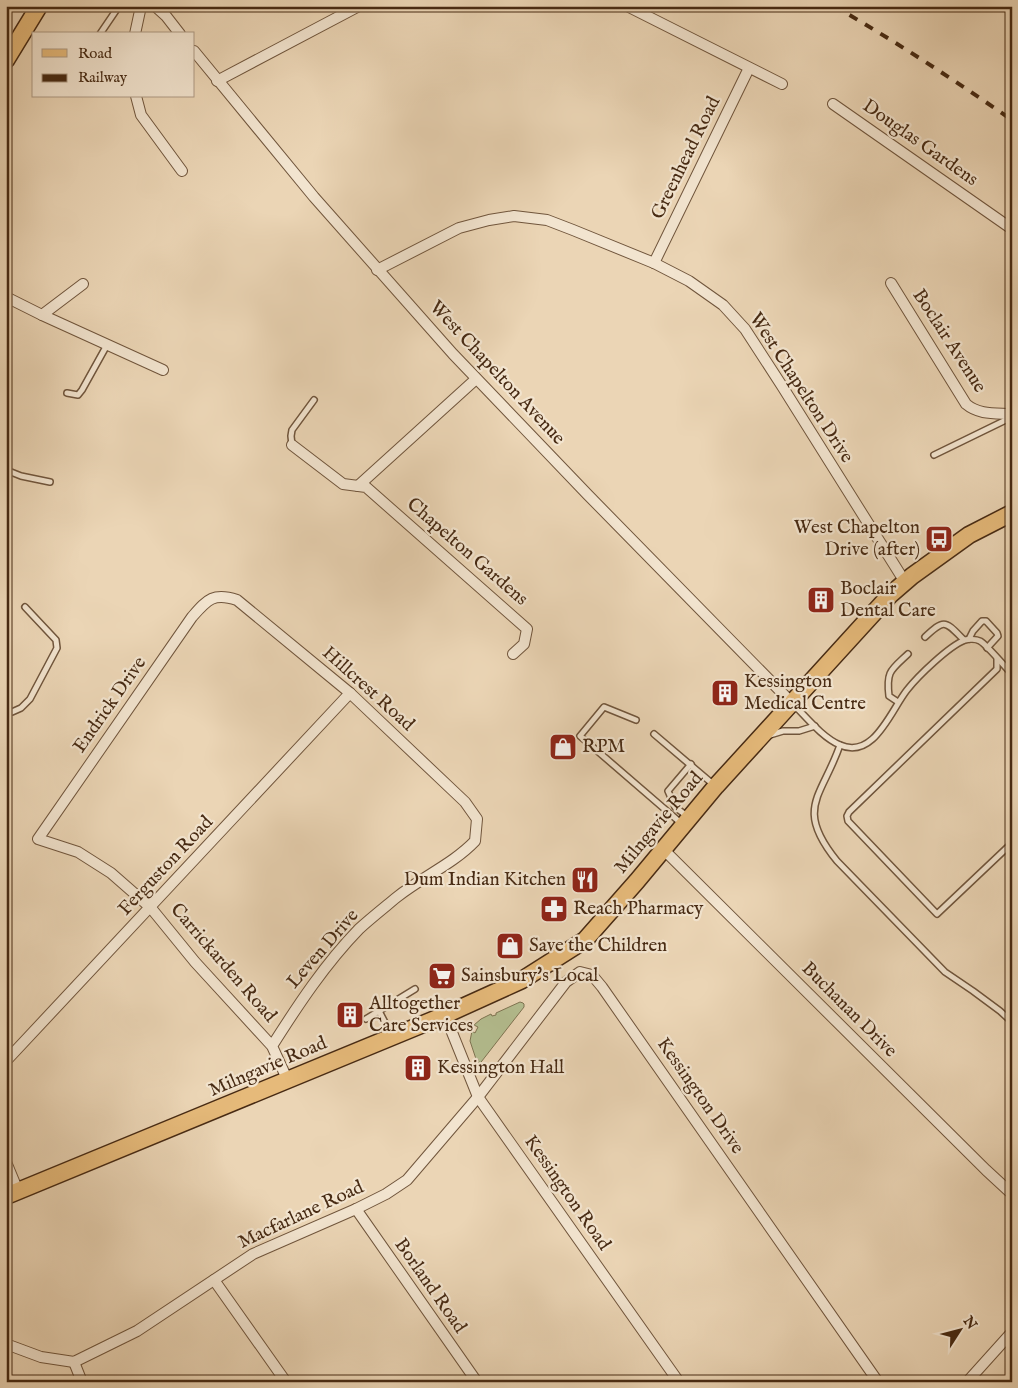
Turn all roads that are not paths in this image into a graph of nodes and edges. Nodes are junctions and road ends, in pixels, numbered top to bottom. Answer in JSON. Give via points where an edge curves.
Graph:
{"nodes":[{"id":1,"x":39,"y":6,"type":"edge"},
{"id":2,"x":119,"y":6,"type":"edge"},
{"id":3,"x":141,"y":6,"type":"edge"},
{"id":4,"x":154,"y":6,"type":"edge"},
{"id":5,"x":359,"y":6,"type":"edge"},
{"id":6,"x":627,"y":6,"type":"edge"},
{"id":7,"x":101,"y":32,"type":"edge"},
{"id":8,"x":135,"y":32,"type":"edge"},
{"id":9,"x":178,"y":32,"type":"edge"},
{"id":10,"x":195,"y":52,"type":"edge"},
{"id":11,"x":6,"y":60,"type":"edge"},
{"id":12,"x":749,"y":68,"type":"junction"},
{"id":13,"x":217,"y":81,"type":"junction"},
{"id":14,"x":782,"y":84,"type":"dead end"},
{"id":15,"x":137,"y":98,"type":"edge"},
{"id":16,"x":833,"y":104,"type":"dead end"},
{"id":17,"x":182,"y":171,"type":"dead end"},
{"id":18,"x":1012,"y":229,"type":"edge"},
{"id":19,"x":654,"y":263,"type":"junction"},
{"id":20,"x":378,"y":270,"type":"junction"},
{"id":21,"x":891,"y":283,"type":"dead end"},
{"id":22,"x":83,"y":284,"type":"dead end"},
{"id":23,"x":6,"y":297,"type":"edge"},
{"id":24,"x":42,"y":315,"type":"junction"},
{"id":25,"x":107,"y":344,"type":"junction"},
{"id":26,"x":163,"y":370,"type":"dead end"},
{"id":27,"x":476,"y":379,"type":"junction"},
{"id":28,"x":67,"y":393,"type":"dead end"},
{"id":29,"x":314,"y":400,"type":"dead end"},
{"id":30,"x":1012,"y":416,"type":"edge"},
{"id":31,"x":292,"y":445,"type":"joint"},
{"id":32,"x":934,"y":455,"type":"dead end"},
{"id":33,"x":6,"y":470,"type":"edge"},
{"id":34,"x":50,"y":482,"type":"dead end"},
{"id":35,"x":358,"y":486,"type":"junction"},
{"id":36,"x":1012,"y":513,"type":"edge"},
{"id":37,"x":905,"y":582,"type":"junction"},
{"id":38,"x":216,"y":596,"type":"joint"},
{"id":39,"x":25,"y":607,"type":"dead end"},
{"id":40,"x":925,"y":638,"type":"dead end"},
{"id":41,"x":966,"y":640,"type":"junction"},
{"id":42,"x":987,"y":648,"type":"junction"},
{"id":43,"x":513,"y":654,"type":"dead end"},
{"id":44,"x":908,"y":654,"type":"dead end"},
{"id":45,"x":997,"y":659,"type":"junction"},
{"id":46,"x":1012,"y":674,"type":"edge"},
{"id":47,"x":350,"y":694,"type":"junction"},
{"id":48,"x":792,"y":702,"type":"junction"},
{"id":49,"x":898,"y":702,"type":"junction"},
{"id":50,"x":6,"y":710,"type":"edge"},
{"id":51,"x":636,"y":720,"type":"dead end"},
{"id":52,"x":815,"y":726,"type":"junction"},
{"id":53,"x":654,"y":734,"type":"dead end"},
{"id":54,"x":761,"y":738,"type":"junction"},
{"id":55,"x":840,"y":745,"type":"junction"},
{"id":56,"x":691,"y":764,"type":"junction"},
{"id":57,"x":716,"y":786,"type":"junction"},
{"id":58,"x":686,"y":822,"type":"junction"},
{"id":59,"x":476,"y":830,"type":"joint"},
{"id":60,"x":38,"y":840,"type":"joint"},
{"id":61,"x":1012,"y":843,"type":"edge"},
{"id":62,"x":664,"y":849,"type":"junction"},
{"id":63,"x":151,"y":908,"type":"junction"},
{"id":64,"x":415,"y":989,"type":"dead end"},
{"id":65,"x":379,"y":1011,"type":"junction"},
{"id":66,"x":445,"y":1015,"type":"junction"},
{"id":67,"x":366,"y":1019,"type":"dead end"},
{"id":68,"x":1012,"y":1022,"type":"edge"},
{"id":69,"x":392,"y":1037,"type":"junction"},
{"id":70,"x":272,"y":1046,"type":"junction"},
{"id":71,"x":6,"y":1061,"type":"edge"},
{"id":72,"x":288,"y":1081,"type":"junction"},
{"id":73,"x":478,"y":1098,"type":"junction"},
{"id":74,"x":6,"y":1162,"type":"edge"},
{"id":75,"x":12,"y":1194,"type":"edge"},
{"id":76,"x":1012,"y":1194,"type":"edge"},
{"id":77,"x":356,"y":1209,"type":"junction"},
{"id":78,"x":214,"y":1280,"type":"junction"},
{"id":79,"x":1012,"y":1332,"type":"edge"},
{"id":80,"x":6,"y":1344,"type":"edge"},
{"id":81,"x":74,"y":1362,"type":"junction"},
{"id":82,"x":82,"y":1382,"type":"edge"},
{"id":83,"x":286,"y":1382,"type":"edge"},
{"id":84,"x":477,"y":1382,"type":"edge"},
{"id":85,"x":679,"y":1382,"type":"edge"},
{"id":86,"x":878,"y":1382,"type":"edge"},
{"id":87,"x":967,"y":1382,"type":"edge"}],
"edges":[{"from":1,"to":11,"type":"main road"},
{"from":2,"to":7,"type":"lane"},
{"from":3,"to":8,"type":"street"},
{"from":4,"to":9,"type":"street"},
{"from":5,"to":13,"type":"street"},
{"from":6,"to":12,"type":"street"},
{"from":10,"to":13,"type":"street","name":"West Chapelton Avenue"},
{"from":12,"to":14,"type":"street"},
{"from":12,"to":19,"type":"street","name":"Greenhead Road"},
{"from":13,"to":20,"type":"street","name":"West Chapelton Avenue"},
{"from":15,"to":17,"type":"street","via":[[141,115]]},
{"from":16,"to":18,"type":"street","name":"Douglas Gardens"},
{"from":19,"to":20,"type":"street","name":"West Chapelton Drive","via":[[547,220],[514,216],[459,228]]},
{"from":19,"to":37,"type":"street","name":"West Chapelton Drive","via":[[689,281],[723,305],[745,329]]},
{"from":20,"to":27,"type":"street","name":"West Chapelton Avenue"},
{"from":21,"to":30,"type":"street","name":"Boclair Avenue","via":[[966,404],[981,412]]},
{"from":22,"to":24,"type":"street"},
{"from":23,"to":24,"type":"street"},
{"from":24,"to":25,"type":"street"},
{"from":25,"to":26,"type":"street"},
{"from":25,"to":28,"type":"lane","via":[[78,395]]},
{"from":27,"to":35,"type":"street"},
{"from":27,"to":48,"type":"street","name":"West Chapelton Avenue"},
{"from":29,"to":31,"type":"lane","via":[[292,430]]},
{"from":30,"to":32,"type":"lane"},
{"from":31,"to":35,"type":"street","name":"Chapelton Gardens","via":[[343,484]]},
{"from":33,"to":34,"type":"lane"},
{"from":35,"to":43,"type":"street","name":"Chapelton Gardens","via":[[366,487],[528,629],[524,644]]},
{"from":36,"to":37,"type":"main road","name":"Milngavie Road","via":[[969,535]]},
{"from":37,"to":48,"type":"main road","name":"Milngavie Road"},
{"from":38,"to":47,"type":"street","name":"Hillcrest Road","via":[[237,600]]},
{"from":38,"to":60,"type":"street","name":"Endrick Drive","via":[[192,617]]},
{"from":39,"to":50,"type":"lane","via":[[56,640],[57,648],[30,699],[21,708],[12,712]]},
{"from":40,"to":41,"type":"lane","via":[[938,625],[944,624]]},
{"from":41,"to":42,"type":"lane","via":[[980,641]]},
{"from":41,"to":42,"type":"lane","via":[[982,621],[986,622],[998,633]]},
{"from":41,"to":49,"type":"lane","via":[[944,654]]},
{"from":42,"to":45,"type":"lane"},
{"from":44,"to":49,"type":"lane","via":[[890,671],[887,682],[890,696]]},
{"from":45,"to":46,"type":"lane"},
{"from":45,"to":61,"type":"lane","via":[[997,669],[847,816],[848,821],[937,914]]},
{"from":47,"to":59,"type":"street","name":"Hillcrest Road","via":[[465,802],[477,819]]},
{"from":47,"to":63,"type":"street","name":"Ferguston Road"},
{"from":48,"to":52,"type":"lane"},
{"from":48,"to":54,"type":"main road","name":"Milngavie Road"},
{"from":49,"to":55,"type":"lane","via":[[880,732],[870,741],[854,748]]},
{"from":51,"to":58,"type":"lane","via":[[604,707],[580,736]]},
{"from":52,"to":54,"type":"lane"},
{"from":52,"to":55,"type":"lane"},
{"from":53,"to":56,"type":"lane"},
{"from":54,"to":57,"type":"main road","name":"Milngavie Road"},
{"from":55,"to":68,"type":"lane","via":[[816,798],[814,818],[820,837],[837,860],[945,972]]},
{"from":56,"to":57,"type":"lane"},
{"from":56,"to":58,"type":"lane","via":[[668,791]]},
{"from":57,"to":58,"type":"main road","name":"Milngavie Road"},
{"from":58,"to":62,"type":"main road","name":"Milngavie Road"},
{"from":59,"to":70,"type":"street","name":"Leven Drive","via":[[476,842],[465,852],[400,895],[360,929],[297,1006]]},
{"from":60,"to":63,"type":"street","name":"Carrickarden Road","via":[[78,852],[111,873]]},
{"from":62,"to":66,"type":"main road","name":"Milngavie Road","via":[[585,940],[522,980]]},
{"from":62,"to":76,"type":"street","name":"Buchanan Drive"},
{"from":63,"to":70,"type":"street","name":"Carrickarden Road","via":[[195,962]]},
{"from":63,"to":71,"type":"street","name":"Ferguston Road"},
{"from":64,"to":65,"type":"lane"},
{"from":65,"to":67,"type":"lane"},
{"from":65,"to":69,"type":"lane"},
{"from":66,"to":69,"type":"main road","name":"Milngavie Road"},
{"from":66,"to":73,"type":"street","name":"Kessington Road"},
{"from":69,"to":72,"type":"main road","name":"Milngavie Road"},
{"from":70,"to":72,"type":"street","name":"Carrickarden Road"},
{"from":72,"to":75,"type":"main road","name":"Milngavie Road"},
{"from":73,"to":77,"type":"street","name":"Macfarlane Road","via":[[407,1180]]},
{"from":73,"to":85,"type":"street","name":"Kessington Road"},
{"from":73,"to":86,"type":"street","name":"Kessington Drive","via":[[566,982],[580,972],[592,975]]},
{"from":74,"to":75,"type":"street"},
{"from":77,"to":78,"type":"street","name":"Macfarlane Road","via":[[253,1254]]},
{"from":77,"to":84,"type":"street","name":"Borland Road"},
{"from":78,"to":81,"type":"street","name":"Macfarlane Road","via":[[137,1331]]},
{"from":78,"to":83,"type":"street"},
{"from":79,"to":87,"type":"street"},
{"from":80,"to":81,"type":"street","via":[[41,1357]]},
{"from":81,"to":82,"type":"street"}]}
